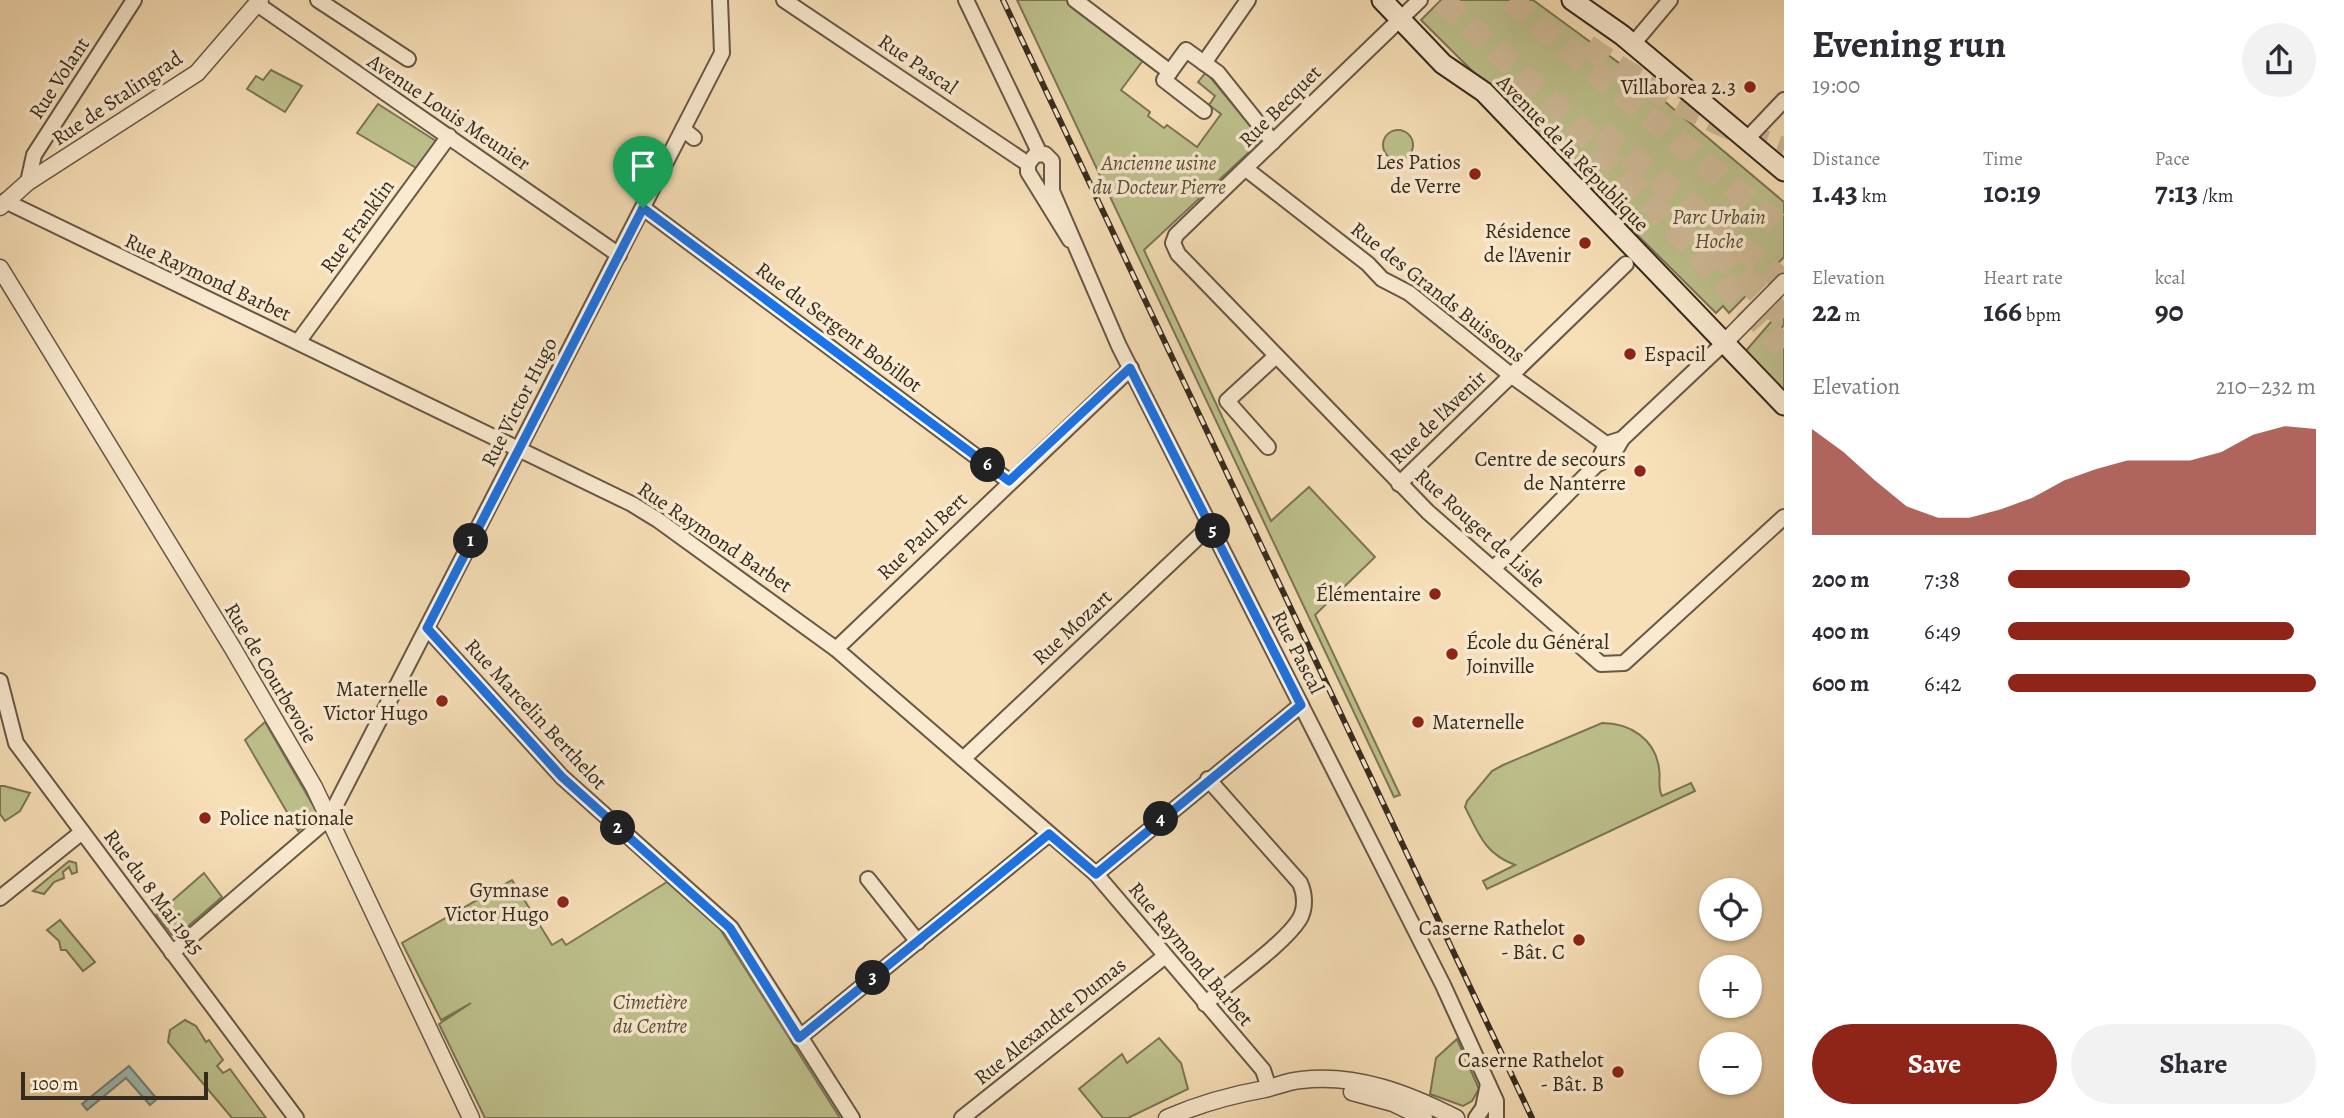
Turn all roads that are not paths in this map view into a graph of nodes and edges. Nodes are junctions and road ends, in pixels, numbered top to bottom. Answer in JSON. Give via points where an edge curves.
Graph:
{"nodes":[{"id":1,"x":134,"y":0,"type":"edge"},
{"id":2,"x":318,"y":0,"type":"edge"},
{"id":3,"x":720,"y":0,"type":"edge"},
{"id":4,"x":784,"y":0,"type":"edge"},
{"id":5,"x":966,"y":0,"type":"edge"},
{"id":6,"x":1074,"y":0,"type":"edge"},
{"id":7,"x":1248,"y":0,"type":"edge"},
{"id":8,"x":1382,"y":0,"type":"edge"},
{"id":9,"x":1420,"y":0,"type":"edge"},
{"id":10,"x":1572,"y":0,"type":"edge"},
{"id":11,"x":1670,"y":0,"type":"edge"},
{"id":12,"x":259,"y":2,"type":"edge"},
{"id":13,"x":1399,"y":18,"type":"junction"},
{"id":14,"x":1633,"y":44,"type":"junction"},
{"id":15,"x":408,"y":59,"type":"dead end"},
{"id":16,"x":1204,"y":62,"type":"junction"},
{"id":17,"x":1170,"y":72,"type":"junction"},
{"id":18,"x":1784,"y":100,"type":"edge"},
{"id":19,"x":1204,"y":111,"type":"dead end"},
{"id":20,"x":449,"y":136,"type":"junction"},
{"id":21,"x":1747,"y":139,"type":"junction"},
{"id":22,"x":1273,"y":142,"type":"junction"},
{"id":23,"x":1040,"y":153,"type":"junction"},
{"id":24,"x":1028,"y":164,"type":"junction"},
{"id":25,"x":1246,"y":169,"type":"junction"},
{"id":26,"x":1784,"y":171,"type":"edge"},
{"id":27,"x":1050,"y":176,"type":"junction"},
{"id":28,"x":1035,"y":179,"type":"junction"},
{"id":29,"x":29,"y":182,"type":"junction"},
{"id":30,"x":2,"y":204,"type":"edge"},
{"id":31,"x":643,"y":208,"type":"junction"},
{"id":32,"x":1070,"y":240,"type":"junction"},
{"id":33,"x":1173,"y":243,"type":"joint"},
{"id":34,"x":619,"y":255,"type":"junction"},
{"id":35,"x":1626,"y":264,"type":"dead end"},
{"id":36,"x":0,"y":268,"type":"edge"},
{"id":37,"x":1784,"y":282,"type":"edge"},
{"id":38,"x":298,"y":342,"type":"junction"},
{"id":39,"x":1724,"y":343,"type":"junction"},
{"id":40,"x":1276,"y":356,"type":"junction"},
{"id":41,"x":1130,"y":368,"type":"junction"},
{"id":42,"x":1512,"y":376,"type":"junction"},
{"id":43,"x":1784,"y":405,"type":"edge"},
{"id":44,"x":1622,"y":439,"type":"junction"},
{"id":45,"x":1606,"y":444,"type":"junction"},
{"id":46,"x":1268,"y":447,"type":"dead end"},
{"id":47,"x":517,"y":450,"type":"junction"},
{"id":48,"x":1597,"y":464,"type":"junction"},
{"id":49,"x":1009,"y":481,"type":"junction"},
{"id":50,"x":1399,"y":484,"type":"junction"},
{"id":51,"x":1784,"y":517,"type":"edge"},
{"id":52,"x":1210,"y":526,"type":"junction"},
{"id":53,"x":1494,"y":568,"type":"junction"},
{"id":54,"x":427,"y":628,"type":"junction"},
{"id":55,"x":836,"y":649,"type":"junction"},
{"id":56,"x":0,"y":681,"type":"edge"},
{"id":57,"x":1301,"y":705,"type":"junction"},
{"id":58,"x":5,"y":727,"type":"edge"},
{"id":59,"x":962,"y":759,"type":"junction"},
{"id":60,"x":1208,"y":779,"type":"junction"},
{"id":61,"x":329,"y":818,"type":"junction"},
{"id":62,"x":82,"y":832,"type":"junction"},
{"id":63,"x":1049,"y":834,"type":"junction"},
{"id":64,"x":1096,"y":874,"type":"junction"},
{"id":65,"x":868,"y":880,"type":"dead end"},
{"id":66,"x":0,"y":898,"type":"edge"},
{"id":67,"x":918,"y":942,"type":"junction"},
{"id":68,"x":172,"y":953,"type":"junction"},
{"id":69,"x":1164,"y":957,"type":"junction"},
{"id":70,"x":1205,"y":1004,"type":"junction"},
{"id":71,"x":799,"y":1038,"type":"junction"},
{"id":72,"x":1488,"y":1083,"type":"junction"},
{"id":73,"x":1276,"y":1086,"type":"junction"},
{"id":74,"x":1430,"y":1115,"type":"edge"},
{"id":75,"x":296,"y":1118,"type":"edge"},
{"id":76,"x":471,"y":1118,"type":"edge"},
{"id":77,"x":852,"y":1118,"type":"edge"},
{"id":78,"x":962,"y":1118,"type":"edge"},
{"id":79,"x":1167,"y":1118,"type":"edge"},
{"id":80,"x":1456,"y":1118,"type":"edge"},
{"id":81,"x":1476,"y":1118,"type":"edge"},
{"id":82,"x":1496,"y":1118,"type":"edge"}],
"edges":[{"from":1,"to":29,"type":"street","name":"Rue Volant","via":[[34,155]]},
{"from":2,"to":15,"type":"street"},
{"from":3,"to":31,"type":"street","name":"Rue Victor Hugo","via":[[722,53],[689,134]]},
{"from":4,"to":24,"type":"street","name":"Rue Pascal"},
{"from":5,"to":23,"type":"street"},
{"from":6,"to":17,"type":"street"},
{"from":7,"to":16,"type":"street"},
{"from":8,"to":13,"type":"main road","name":"Avenue de la République"},
{"from":9,"to":13,"type":"street","name":"Rue Becquet"},
{"from":10,"to":14,"type":"main road"},
{"from":11,"to":14,"type":"street"},
{"from":12,"to":20,"type":"street","name":"Avenue Louis Meunier"},
{"from":12,"to":29,"type":"street","name":"Rue de Stalingrad","via":[[197,73]]},
{"from":13,"to":22,"type":"street","name":"Rue Becquet"},
{"from":13,"to":39,"type":"main road","name":"Avenue de la République","via":[[1443,64],[1484,92]]},
{"from":14,"to":21,"type":"main road"},
{"from":16,"to":17,"type":"street","via":[[1186,50]]},
{"from":16,"to":22,"type":"street","via":[[1219,73]]},
{"from":17,"to":19,"type":"street","via":[[1164,80]]},
{"from":18,"to":21,"type":"street"},
{"from":20,"to":34,"type":"street","name":"Avenue Louis Meunier"},
{"from":20,"to":38,"type":"street","name":"Rue Franklin"},
{"from":21,"to":26,"type":"main road"},
{"from":22,"to":25,"type":"street","name":"Rue Becquet"},
{"from":23,"to":24,"type":"street"},
{"from":23,"to":27,"type":"street","name":"Rue Pascal","via":[[1052,161]]},
{"from":24,"to":28,"type":"street","name":"Rue Pascal","via":[[1028,173]]},
{"from":25,"to":33,"type":"street","name":"Rue Becquet"},
{"from":25,"to":42,"type":"street","name":"Rue des Grands Buissons"},
{"from":27,"to":28,"type":"street"},
{"from":27,"to":32,"type":"street","name":"Rue Pascal"},
{"from":28,"to":32,"type":"street","name":"Rue Pascal"},
{"from":29,"to":30,"type":"street","name":"Rue de Stalingrad"},
{"from":30,"to":38,"type":"street","name":"Rue Raymond Barbet"},
{"from":31,"to":34,"type":"street","name":"Rue Victor Hugo"},
{"from":31,"to":49,"type":"street","name":"Rue du Sergent Bobillot"},
{"from":32,"to":41,"type":"street","name":"Rue Pascal"},
{"from":33,"to":40,"type":"street","name":"Rue Rouget de Lisle","via":[[1181,258]]},
{"from":34,"to":47,"type":"street","name":"Rue Victor Hugo"},
{"from":35,"to":42,"type":"street","name":"Rue de l'Avenir"},
{"from":36,"to":61,"type":"street","name":"Rue de Courbevoie","via":[[232,646]]},
{"from":37,"to":39,"type":"street"},
{"from":38,"to":47,"type":"street","name":"Rue Raymond Barbet"},
{"from":39,"to":43,"type":"main road","name":"Avenue de la République"},
{"from":39,"to":44,"type":"street"},
{"from":40,"to":46,"type":"street","via":[[1227,401]]},
{"from":40,"to":50,"type":"street","name":"Rue Rouget de Lisle"},
{"from":41,"to":49,"type":"street","name":"Rue Paul Bert"},
{"from":41,"to":52,"type":"street","name":"Rue Pascal"},
{"from":42,"to":45,"type":"street","name":"Rue des Grands Buissons"},
{"from":42,"to":50,"type":"street","name":"Rue de l'Avenir"},
{"from":44,"to":45,"type":"street"},
{"from":44,"to":48,"type":"street","via":[[1614,453]]},
{"from":45,"to":48,"type":"street"},
{"from":47,"to":54,"type":"street","name":"Rue Victor Hugo"},
{"from":47,"to":55,"type":"street","name":"Rue Raymond Barbet","via":[[643,510]]},
{"from":48,"to":53,"type":"street"},
{"from":49,"to":55,"type":"street","name":"Rue Paul Bert"},
{"from":50,"to":53,"type":"street","name":"Rue Rouget de Lisle"},
{"from":51,"to":53,"type":"street","name":"Rue Rouget de Lisle","via":[[1629,659],[1615,666],[1601,664]]},
{"from":52,"to":57,"type":"street","name":"Rue Pascal"},
{"from":52,"to":59,"type":"street","name":"Rue Mozart"},
{"from":54,"to":61,"type":"street","name":"Rue Victor Hugo"},
{"from":54,"to":71,"type":"street","name":"Rue Marcelin Berthelot","via":[[562,777],[730,928]]},
{"from":55,"to":59,"type":"street","name":"Rue Raymond Barbet"},
{"from":56,"to":58,"type":"street","name":"Rue du 8 Mai 1945"},
{"from":57,"to":60,"type":"street"},
{"from":57,"to":72,"type":"street","name":"Rue Pascal"},
{"from":58,"to":62,"type":"street","name":"Rue du 8 Mai 1945"},
{"from":59,"to":63,"type":"street","name":"Rue Raymond Barbet"},
{"from":60,"to":64,"type":"street"},
{"from":60,"to":70,"type":"street","via":[[1300,883],[1304,898],[1300,920]]},
{"from":61,"to":68,"type":"street"},
{"from":61,"to":76,"type":"street","name":"Rue de Courbevoie"},
{"from":62,"to":66,"type":"street"},
{"from":62,"to":68,"type":"street","name":"Rue du 8 Mai 1945"},
{"from":63,"to":64,"type":"street","name":"Rue Raymond Barbet"},
{"from":63,"to":67,"type":"street"},
{"from":64,"to":69,"type":"street","name":"Rue Raymond Barbet"},
{"from":65,"to":67,"type":"street"},
{"from":67,"to":71,"type":"street"},
{"from":68,"to":75,"type":"street","name":"Rue du 8 Mai 1945"},
{"from":69,"to":70,"type":"street","name":"Rue Raymond Barbet"},
{"from":69,"to":78,"type":"street","name":"Rue Alexandre Dumas"},
{"from":70,"to":73,"type":"street","name":"Rue Raymond Barbet"},
{"from":71,"to":77,"type":"street","name":"Rue Marcelin Berthelot"},
{"from":72,"to":81,"type":"street","via":[[1489,1093]]},
{"from":72,"to":82,"type":"street","name":"Rue Pascal","via":[[1496,1101]]},
{"from":73,"to":74,"type":"street","via":[[1310,1079],[1352,1081],[1391,1090]]},
{"from":73,"to":79,"type":"street","via":[[1208,1101]]},
{"from":74,"to":80,"type":"street"}]}
